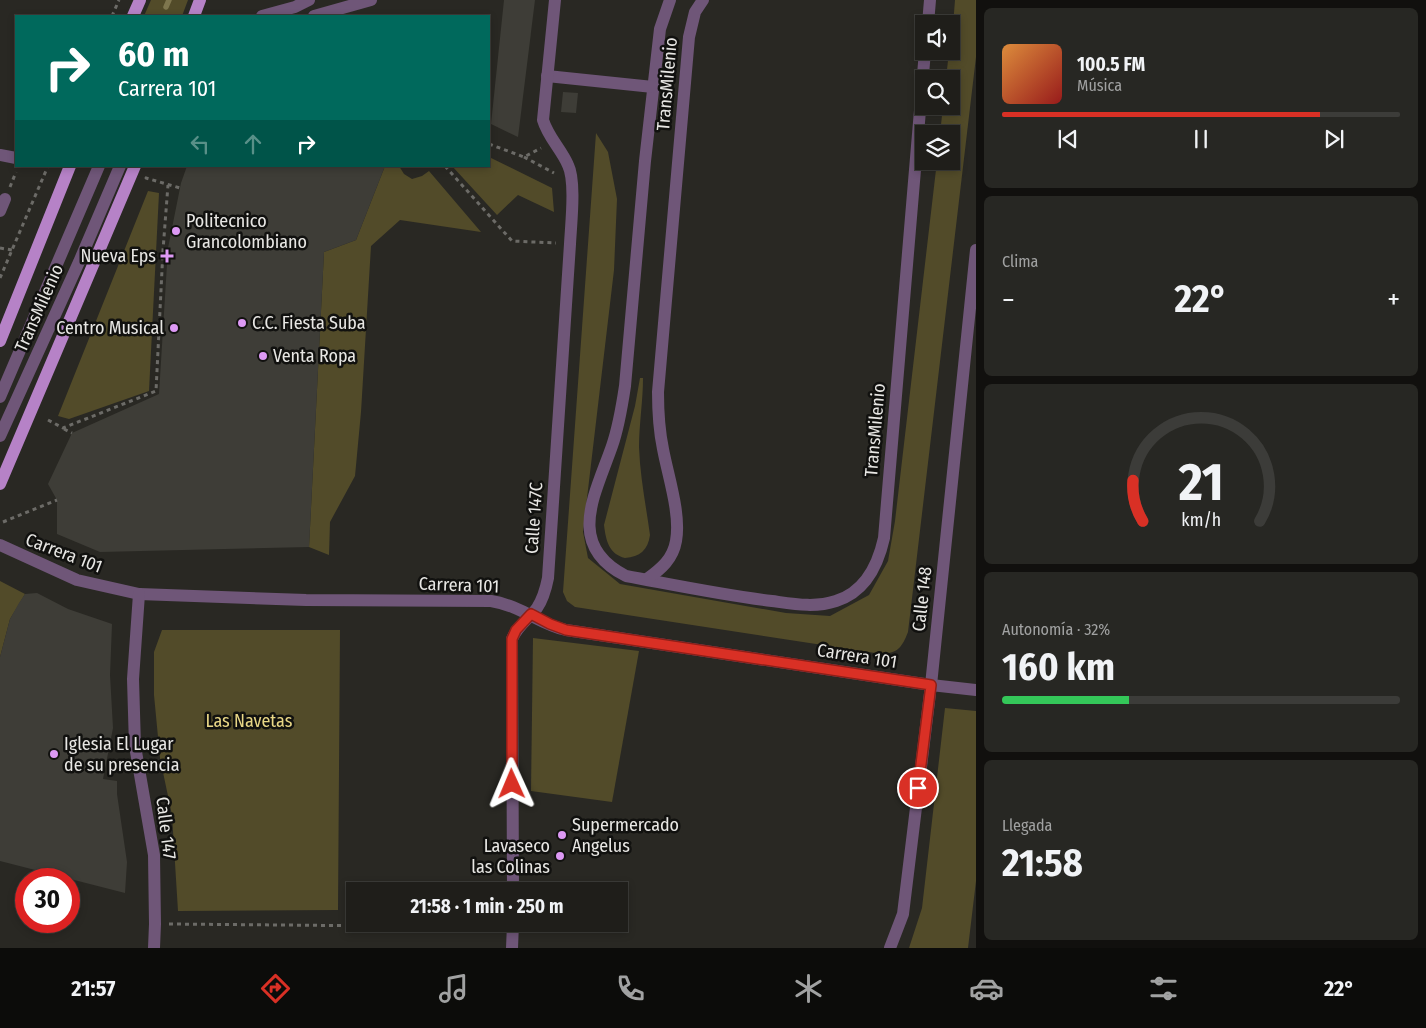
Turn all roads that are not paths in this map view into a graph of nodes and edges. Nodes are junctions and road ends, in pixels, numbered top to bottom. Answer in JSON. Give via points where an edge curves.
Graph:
{"nodes":[{"id":1,"x":140,"y":0,"type":"edge"},
{"id":2,"x":200,"y":0,"type":"edge"},
{"id":3,"x":309,"y":0,"type":"edge"},
{"id":4,"x":371,"y":0,"type":"edge"},
{"id":5,"x":555,"y":0,"type":"edge"},
{"id":6,"x":670,"y":0,"type":"edge"},
{"id":7,"x":703,"y":0,"type":"edge"},
{"id":8,"x":930,"y":0,"type":"edge"},
{"id":9,"x":133,"y":15,"type":"edge"},
{"id":10,"x":194,"y":15,"type":"edge"},
{"id":11,"x":266,"y":15,"type":"edge"},
{"id":12,"x":318,"y":15,"type":"edge"},
{"id":13,"x":929,"y":15,"type":"edge"},
{"id":14,"x":924,"y":60,"type":"edge"},
{"id":15,"x":547,"y":76,"type":"junction"},
{"id":16,"x":653,"y":87,"type":"junction"},
{"id":17,"x":0,"y":155,"type":"edge"},
{"id":18,"x":15,"y":158,"type":"edge"},
{"id":19,"x":66,"y":167,"type":"edge"},
{"id":20,"x":99,"y":167,"type":"edge"},
{"id":21,"x":120,"y":167,"type":"edge"},
{"id":22,"x":135,"y":167,"type":"edge"},
{"id":23,"x":976,"y":250,"type":"edge"},
{"id":24,"x":974,"y":288,"type":"edge"},
{"id":25,"x":0,"y":341,"type":"edge"},
{"id":26,"x":0,"y":397,"type":"edge"},
{"id":27,"x":0,"y":436,"type":"edge"},
{"id":28,"x":0,"y":484,"type":"edge"},
{"id":29,"x":0,"y":546,"type":"edge"},
{"id":30,"x":647,"y":579,"type":"junction"},
{"id":31,"x":139,"y":594,"type":"junction"},
{"id":32,"x":531,"y":614,"type":"junction"},
{"id":33,"x":931,"y":685,"type":"junction"},
{"id":34,"x":976,"y":690,"type":"edge"},
{"id":35,"x":513,"y":882,"type":"edge"},
{"id":36,"x":513,"y":932,"type":"edge"},
{"id":37,"x":154,"y":948,"type":"edge"},
{"id":38,"x":512,"y":948,"type":"edge"},
{"id":39,"x":890,"y":948,"type":"edge"}],
"edges":[{"from":1,"to":9,"type":"main road"},
{"from":2,"to":10,"type":"main road"},
{"from":3,"to":11,"type":"street"},
{"from":4,"to":12,"type":"street"},
{"from":5,"to":15,"type":"street"},
{"from":6,"to":16,"type":"street","name":"TransMilenio","via":[[660,30]]},
{"from":7,"to":30,"type":"street","name":"TransMilenio","via":[[695,12],[688,37],[658,392],[658,419],[674,504],[676,542],[666,564]]},
{"from":8,"to":13,"type":"street"},
{"from":14,"to":30,"type":"street","name":"TransMilenio","via":[[884,538],[873,570],[850,594],[823,605],[748,598]]},
{"from":15,"to":16,"type":"street","name":"TransMilenio"},
{"from":15,"to":32,"type":"street","name":"Calle 147C","via":[[543,120],[546,131],[570,167],[572,191],[548,578],[538,607]]},
{"from":16,"to":30,"type":"street","name":"TransMilenio","via":[[622,403],[613,443],[589,512],[594,547],[602,560],[626,576]]},
{"from":17,"to":18,"type":"street"},
{"from":19,"to":25,"type":"main road"},
{"from":20,"to":26,"type":"street","name":"TransMilenio"},
{"from":21,"to":27,"type":"street","name":"TransMilenio"},
{"from":22,"to":28,"type":"main road"},
{"from":23,"to":24,"type":"street","name":"Calle 148"},
{"from":24,"to":33,"type":"street","name":"Calle 148"},
{"from":29,"to":31,"type":"street","name":"Carrera 101","via":[[77,580]]},
{"from":31,"to":32,"type":"street","name":"Carrera 101","via":[[306,600],[491,601]]},
{"from":31,"to":37,"type":"street","name":"Calle 147","via":[[133,679],[135,746],[154,854]]},
{"from":32,"to":33,"type":"street","name":"Carrera 101","via":[[566,630]]},
{"from":32,"to":35,"type":"street","name":"Calle 147C","via":[[516,630],[511,650]]},
{"from":33,"to":34,"type":"street","name":"Carrera 101"},
{"from":33,"to":39,"type":"street","name":"Calle 148","via":[[903,914]]},
{"from":36,"to":38,"type":"street"}]}
